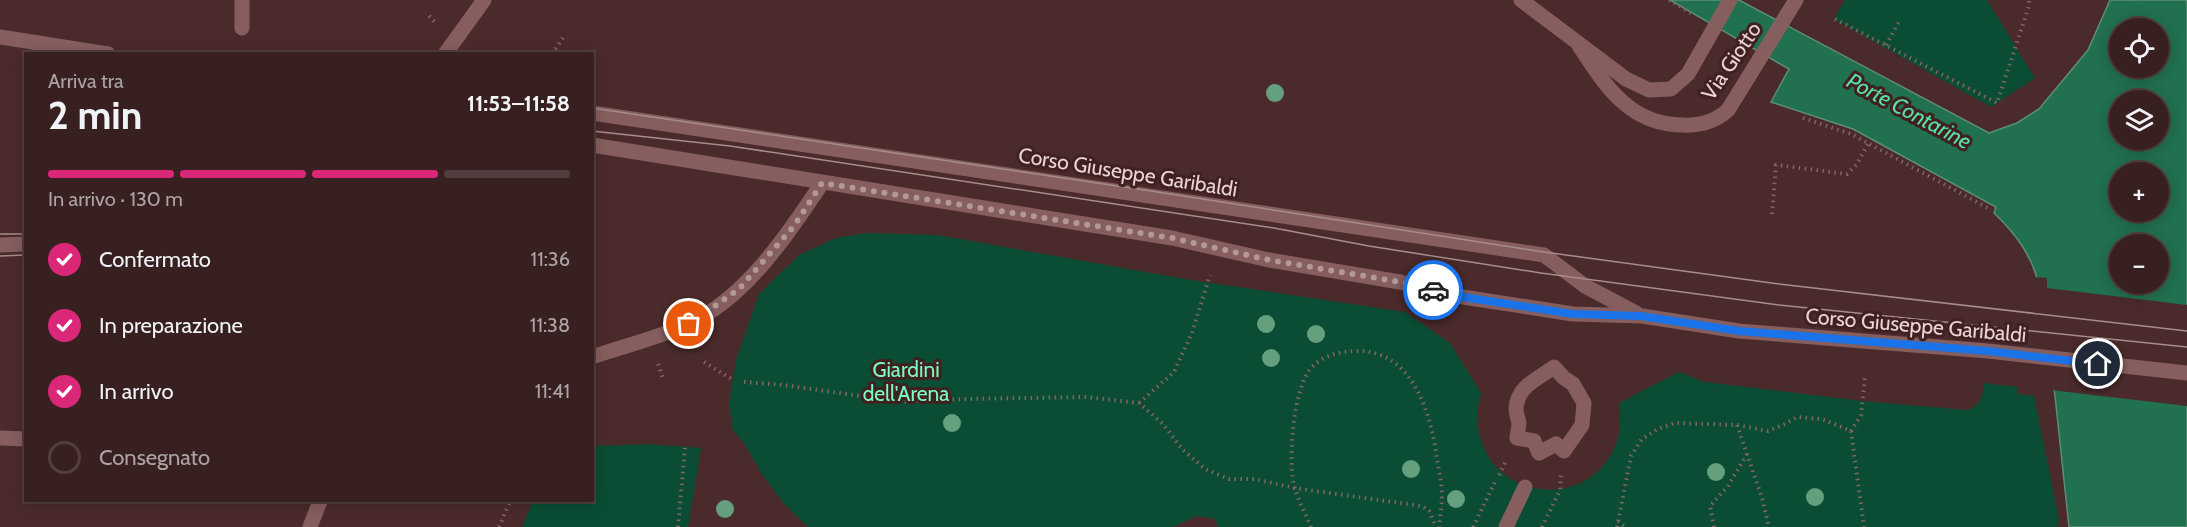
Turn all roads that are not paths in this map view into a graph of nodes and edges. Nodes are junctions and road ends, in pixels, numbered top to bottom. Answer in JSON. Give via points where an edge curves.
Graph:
{"nodes":[{"id":1,"x":242,"y":0,"type":"edge"},
{"id":2,"x":483,"y":0,"type":"edge"},
{"id":3,"x":1521,"y":0,"type":"edge"},
{"id":4,"x":1730,"y":0,"type":"edge"},
{"id":5,"x":1793,"y":4,"type":"edge"},
{"id":6,"x":242,"y":28,"type":"dead end"},
{"id":7,"x":0,"y":37,"type":"edge"},
{"id":8,"x":1578,"y":44,"type":"junction"},
{"id":9,"x":95,"y":52,"type":"edge"},
{"id":10,"x":446,"y":52,"type":"edge"},
{"id":11,"x":594,"y":112,"type":"edge"},
{"id":12,"x":594,"y":145,"type":"edge"},
{"id":13,"x":822,"y":183,"type":"junction"},
{"id":14,"x":0,"y":244,"type":"edge"},
{"id":15,"x":24,"y":244,"type":"edge"},
{"id":16,"x":1641,"y":316,"type":"junction"},
{"id":17,"x":594,"y":356,"type":"edge"},
{"id":18,"x":2187,"y":374,"type":"edge"},
{"id":19,"x":1517,"y":400,"type":"joint"},
{"id":20,"x":0,"y":438,"type":"edge"},
{"id":21,"x":24,"y":439,"type":"edge"},
{"id":22,"x":1525,"y":487,"type":"dead end"},
{"id":23,"x":320,"y":502,"type":"edge"},
{"id":24,"x":310,"y":527,"type":"edge"},
{"id":25,"x":1506,"y":527,"type":"edge"}],
"edges":[{"from":1,"to":6,"type":"street"},
{"from":2,"to":10,"type":"street"},
{"from":3,"to":8,"type":"street"},
{"from":4,"to":8,"type":"street","name":"Via Giotto","via":[[1688,74],[1671,89],[1649,90],[1626,79]]},
{"from":5,"to":8,"type":"street","name":"Via Giotto","via":[[1728,110],[1718,119],[1694,126],[1668,125],[1642,117],[1598,75]]},
{"from":7,"to":9,"type":"street"},
{"from":11,"to":16,"type":"street","name":"Corso Giuseppe Garibaldi","via":[[1544,255],[1585,286]]},
{"from":12,"to":13,"type":"street","name":"Corso Giuseppe Garibaldi"},
{"from":13,"to":16,"type":"street","name":"Corso Giuseppe Garibaldi","via":[[1172,238],[1463,297],[1573,314]]},
{"from":13,"to":17,"type":"street","via":[[775,249],[739,289],[715,308],[689,324]]},
{"from":14,"to":15,"type":"street"},
{"from":16,"to":18,"type":"street","name":"Corso Giuseppe Garibaldi","via":[[1739,331],[1988,351]]},
{"from":19,"to":19,"type":"street","via":[[1530,382],[1554,367],[1573,384],[1584,403],[1582,425],[1564,451],[1556,444],[1539,453],[1534,441],[1516,438]]},
{"from":20,"to":21,"type":"street"},
{"from":22,"to":25,"type":"street"},
{"from":23,"to":24,"type":"street"}]}
